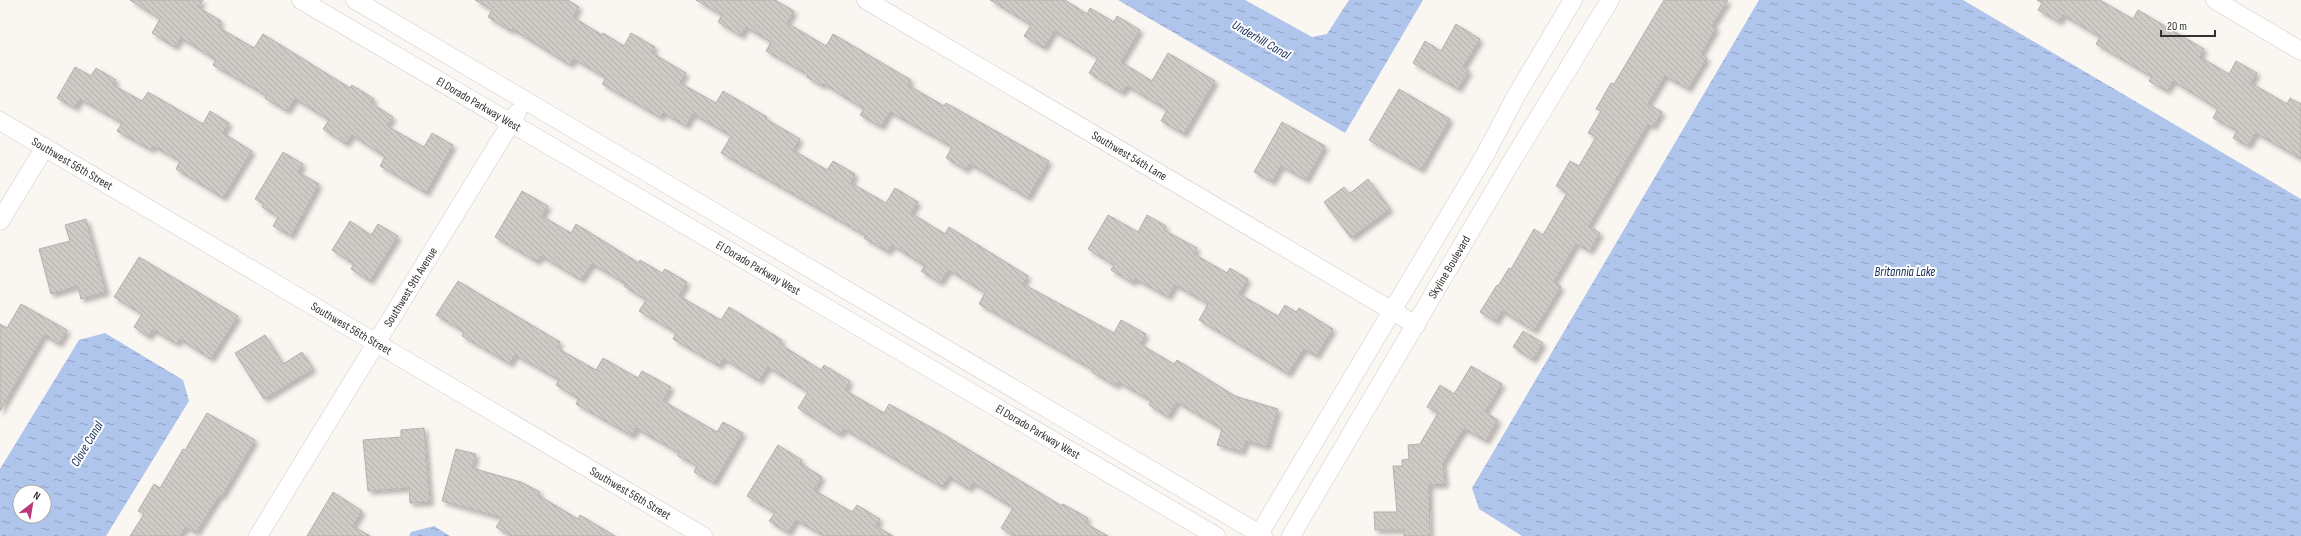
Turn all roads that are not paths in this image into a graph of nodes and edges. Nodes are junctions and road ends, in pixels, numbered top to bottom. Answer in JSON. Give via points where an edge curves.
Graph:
{"nodes":[{"id":1,"x":301,"y":0,"type":"edge"},
{"id":2,"x":355,"y":0,"type":"edge"},
{"id":3,"x":866,"y":0,"type":"edge"},
{"id":4,"x":1573,"y":0,"type":"edge"},
{"id":5,"x":1610,"y":0,"type":"edge"},
{"id":6,"x":2215,"y":0,"type":"edge"},
{"id":7,"x":2301,"y":51,"type":"edge"},
{"id":8,"x":525,"y":100,"type":"junction"},
{"id":9,"x":0,"y":121,"type":"edge"},
{"id":10,"x":512,"y":122,"type":"junction"},
{"id":11,"x":45,"y":147,"type":"junction"},
{"id":12,"x":0,"y":220,"type":"edge"},
{"id":13,"x":1393,"y":311,"type":"junction"},
{"id":14,"x":1416,"y":324,"type":"junction"},
{"id":15,"x":377,"y":344,"type":"junction"},
{"id":16,"x":1261,"y":535,"type":"edge"},
{"id":17,"x":258,"y":536,"type":"edge"},
{"id":18,"x":703,"y":536,"type":"edge"},
{"id":19,"x":1216,"y":536,"type":"edge"},
{"id":20,"x":1291,"y":536,"type":"edge"}],
"edges":[{"from":1,"to":10,"type":"street","name":"El Dorado Parkway West"},
{"from":2,"to":8,"type":"street"},
{"from":3,"to":13,"type":"street","name":"Southwest 54th Lane"},
{"from":4,"to":13,"type":"street"},
{"from":5,"to":14,"type":"street","name":"Skyline Boulevard","via":[[1507,168]]},
{"from":6,"to":7,"type":"street"},
{"from":8,"to":10,"type":"street","name":"Southwest 9th Avenue"},
{"from":8,"to":16,"type":"street"},
{"from":9,"to":11,"type":"street","name":"Southwest 56th Street"},
{"from":10,"to":15,"type":"street","name":"Southwest 9th Avenue"},
{"from":10,"to":19,"type":"street","name":"El Dorado Parkway West","via":[[1055,444]]},
{"from":11,"to":12,"type":"street"},
{"from":11,"to":15,"type":"street","name":"Southwest 56th Street"},
{"from":13,"to":14,"type":"street","name":"Southwest 54th Lane"},
{"from":13,"to":16,"type":"street"},
{"from":14,"to":20,"type":"street","name":"Skyline Boulevard"},
{"from":15,"to":17,"type":"street","name":"Southwest 9th Avenue"},
{"from":15,"to":18,"type":"street","name":"Southwest 56th Street"}]}
